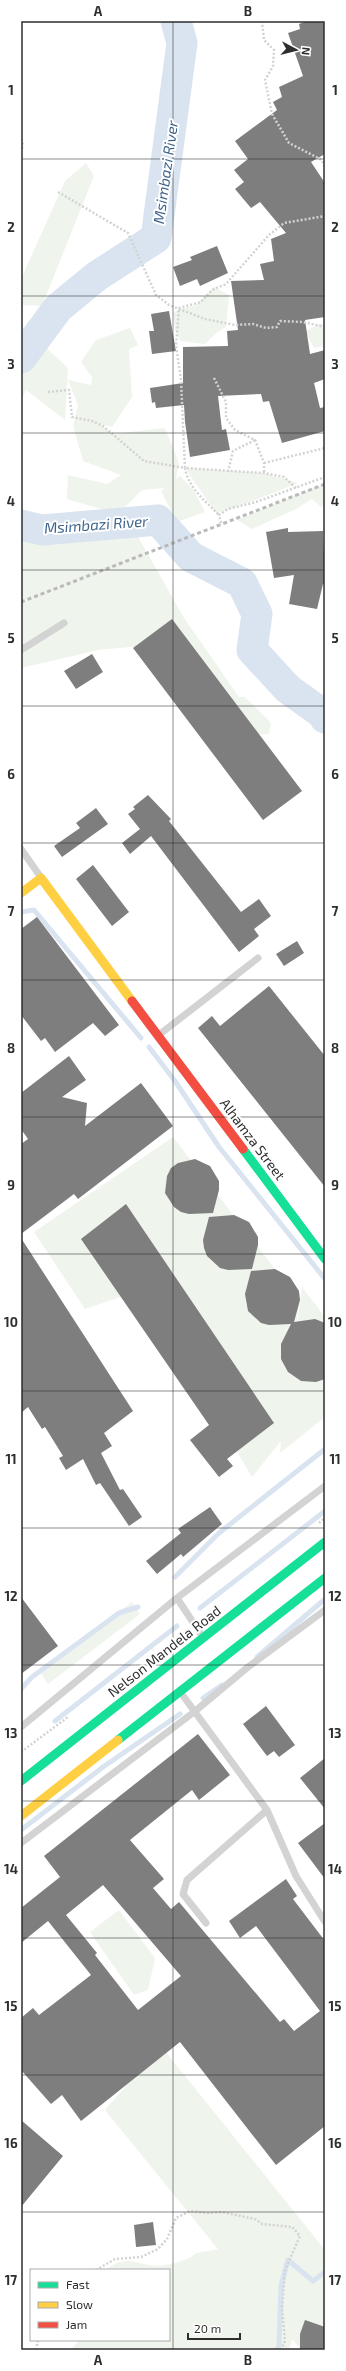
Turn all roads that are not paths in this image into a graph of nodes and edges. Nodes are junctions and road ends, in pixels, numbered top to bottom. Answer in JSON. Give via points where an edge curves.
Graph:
{"nodes":[{"id":1,"x":64,"y":623,"type":"dead end"},
{"id":2,"x":21,"y":650,"type":"edge"},
{"id":3,"x":21,"y":849,"type":"edge"},
{"id":4,"x":41,"y":878,"type":"junction"},
{"id":5,"x":21,"y":893,"type":"edge"},
{"id":6,"x":258,"y":958,"type":"dead end"},
{"id":7,"x":158,"y":1036,"type":"junction"},
{"id":8,"x":325,"y":1259,"type":"edge"},
{"id":9,"x":325,"y":1486,"type":"edge"},
{"id":10,"x":325,"y":1542,"type":"edge"},
{"id":11,"x":325,"y":1578,"type":"edge"},
{"id":12,"x":177,"y":1598,"type":"junction"},
{"id":13,"x":325,"y":1610,"type":"edge"},
{"id":14,"x":203,"y":1639,"type":"junction"},
{"id":15,"x":180,"y":1692,"type":"junction"},
{"id":16,"x":194,"y":1712,"type":"junction"},
{"id":17,"x":21,"y":1727,"type":"edge"},
{"id":18,"x":21,"y":1781,"type":"edge"},
{"id":19,"x":267,"y":1810,"type":"junction"},
{"id":20,"x":21,"y":1816,"type":"edge"},
{"id":21,"x":21,"y":1843,"type":"edge"},
{"id":22,"x":325,"y":1922,"type":"edge"},
{"id":23,"x":206,"y":1923,"type":"dead end"}],
"edges":[{"from":1,"to":2,"type":"lane"},
{"from":3,"to":4,"type":"lane","name":"Alhamza Street"},
{"from":4,"to":5,"type":"main road"},
{"from":4,"to":7,"type":"main road","name":"Alhamza Street"},
{"from":6,"to":7,"type":"lane"},
{"from":7,"to":8,"type":"main road","name":"Alhamza Street"},
{"from":9,"to":12,"type":"lane"},
{"from":10,"to":14,"type":"main road","name":"Nelson Mandela Road"},
{"from":11,"to":15,"type":"main road"},
{"from":12,"to":14,"type":"lane"},
{"from":12,"to":17,"type":"lane"},
{"from":13,"to":16,"type":"lane","via":[[248,1666]]},
{"from":14,"to":18,"type":"main road","name":"Nelson Mandela Road"},
{"from":15,"to":16,"type":"lane"},
{"from":15,"to":20,"type":"main road"},
{"from":16,"to":19,"type":"lane"},
{"from":16,"to":21,"type":"lane"},
{"from":19,"to":22,"type":"lane","via":[[296,1876]]},
{"from":19,"to":23,"type":"lane","via":[[187,1880],[183,1894]]}]}
